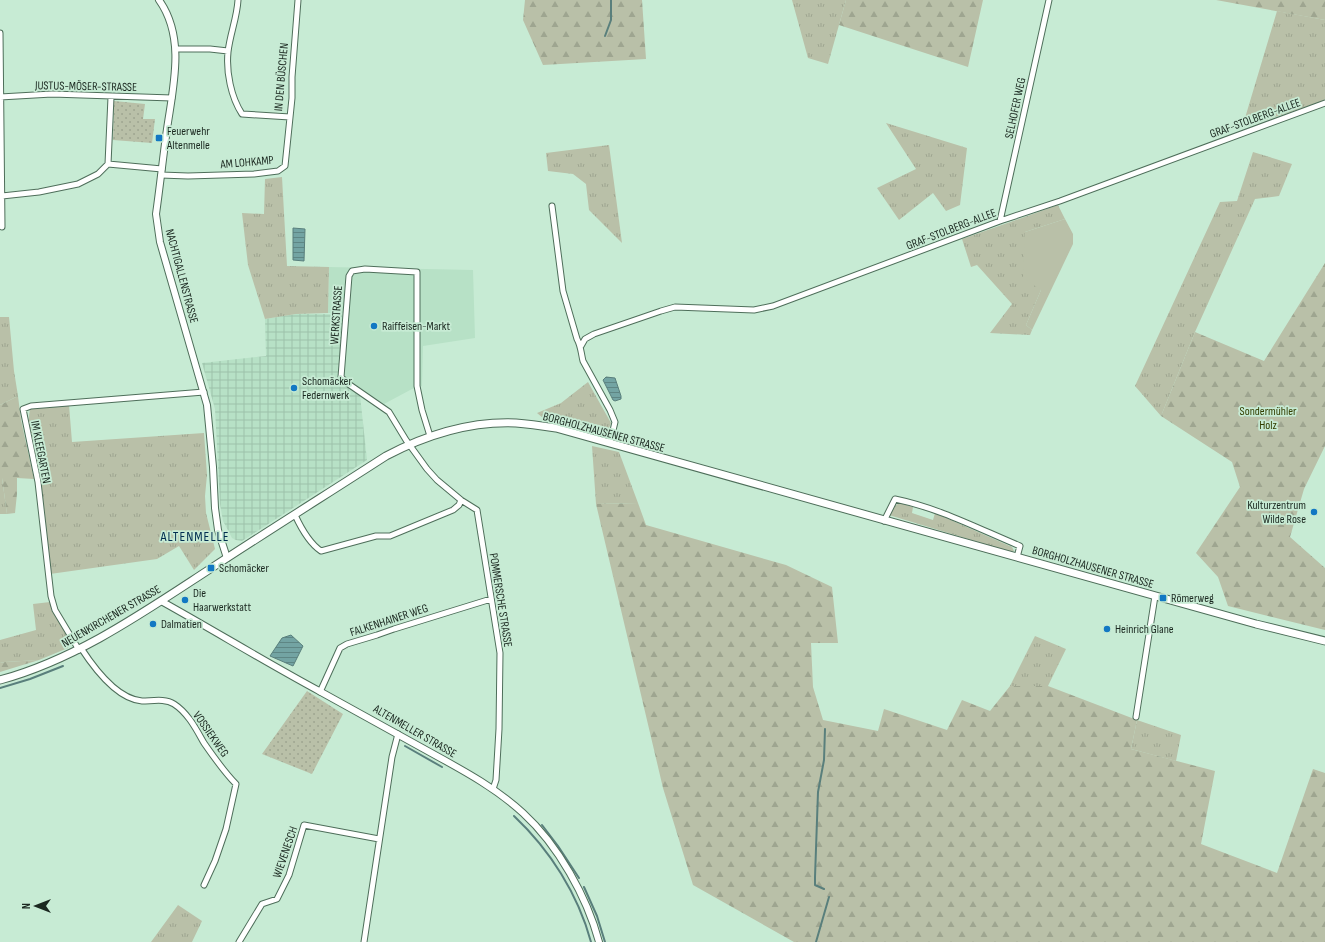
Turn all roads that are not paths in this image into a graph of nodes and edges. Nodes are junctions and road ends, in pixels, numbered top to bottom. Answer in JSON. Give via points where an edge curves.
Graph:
{"nodes":[{"id":1,"x":159,"y":0,"type":"edge"},
{"id":2,"x":238,"y":0,"type":"edge"},
{"id":3,"x":298,"y":0,"type":"edge"},
{"id":4,"x":1049,"y":0,"type":"edge"},
{"id":5,"x":0,"y":33,"type":"edge"},
{"id":6,"x":176,"y":48,"type":"junction"},
{"id":7,"x":228,"y":51,"type":"junction"},
{"id":8,"x":0,"y":97,"type":"edge"},
{"id":9,"x":111,"y":97,"type":"junction"},
{"id":10,"x":172,"y":98,"type":"junction"},
{"id":11,"x":1325,"y":103,"type":"edge"},
{"id":12,"x":290,"y":117,"type":"junction"},
{"id":13,"x":108,"y":164,"type":"junction"},
{"id":14,"x":161,"y":172,"type":"junction"},
{"id":15,"x":2,"y":196,"type":"junction"},
{"id":16,"x":552,"y":206,"type":"dead end"},
{"id":17,"x":1000,"y":221,"type":"junction"},
{"id":18,"x":2,"y":227,"type":"dead end"},
{"id":19,"x":581,"y":346,"type":"junction"},
{"id":20,"x":341,"y":377,"type":"joint"},
{"id":21,"x":204,"y":392,"type":"junction"},
{"id":22,"x":430,"y":436,"type":"junction"},
{"id":23,"x":409,"y":444,"type":"junction"},
{"id":24,"x":610,"y":444,"type":"junction"},
{"id":25,"x":461,"y":500,"type":"junction"},
{"id":26,"x":295,"y":515,"type":"junction"},
{"id":27,"x":884,"y":520,"type":"junction"},
{"id":28,"x":1018,"y":557,"type":"junction"},
{"id":29,"x":227,"y":558,"type":"junction"},
{"id":30,"x":1155,"y":596,"type":"junction"},
{"id":31,"x":491,"y":600,"type":"junction"},
{"id":32,"x":161,"y":601,"type":"junction"},
{"id":33,"x":1325,"y":641,"type":"edge"},
{"id":34,"x":80,"y":649,"type":"junction"},
{"id":35,"x":0,"y":680,"type":"edge"},
{"id":36,"x":320,"y":692,"type":"junction"},
{"id":37,"x":1136,"y":717,"type":"dead end"},
{"id":38,"x":398,"y":734,"type":"junction"},
{"id":39,"x":494,"y":789,"type":"junction"},
{"id":40,"x":379,"y":839,"type":"junction"},
{"id":41,"x":204,"y":885,"type":"dead end"},
{"id":42,"x":239,"y":942,"type":"edge"},
{"id":43,"x":364,"y":942,"type":"edge"},
{"id":44,"x":599,"y":942,"type":"edge"}],
"edges":[{"from":1,"to":6,"type":"street","name":"NACHTIGALLENSTRASSE","via":[[170,22]]},
{"from":2,"to":7,"type":"street","name":"IN DEN BÜSCHEN"},
{"from":3,"to":12,"type":"street","name":"IN DEN BÜSCHEN"},
{"from":4,"to":17,"type":"street","name":"SELHOFER WEG"},
{"from":5,"to":8,"type":"street"},
{"from":6,"to":7,"type":"street"},
{"from":6,"to":10,"type":"street","name":"NACHTIGALLENSTRASSE"},
{"from":7,"to":12,"type":"street","name":"IN DEN BÜSCHEN","via":[[231,86],[236,105],[242,114]]},
{"from":8,"to":9,"type":"street","name":"JUSTUS-MÖSER-STRASSE","via":[[52,94]]},
{"from":8,"to":15,"type":"street"},
{"from":9,"to":10,"type":"street","name":"JUSTUS-MÖSER-STRASSE"},
{"from":9,"to":13,"type":"street"},
{"from":10,"to":14,"type":"street","name":"NACHTIGALLENSTRASSE"},
{"from":11,"to":17,"type":"street","name":"GRAF-STOLBERG-ALLEE"},
{"from":12,"to":14,"type":"street","name":"AM LOHKAMP","via":[[285,166],[278,171],[209,176]]},
{"from":13,"to":14,"type":"street","name":"AM LOHKAMP"},
{"from":13,"to":15,"type":"street","via":[[98,174],[78,184]]},
{"from":14,"to":21,"type":"street","name":"NACHTIGALLENSTRASSE","via":[[156,214],[160,242]]},
{"from":15,"to":18,"type":"street"},
{"from":16,"to":19,"type":"street","via":[[563,291]]},
{"from":17,"to":19,"type":"street","name":"GRAF-STOLBERG-ALLEE","via":[[773,306],[754,310],[675,308],[594,334],[585,339]]},
{"from":19,"to":24,"type":"street","via":[[583,361],[614,422]]},
{"from":20,"to":22,"type":"street","name":"WERKSTRASSE","via":[[349,276],[352,271],[364,269],[417,272],[417,386]]},
{"from":20,"to":23,"type":"street","name":"POMMERSCHE STRASSE","via":[[389,412]]},
{"from":21,"to":29,"type":"street","name":"NACHTIGALLENSTRASSE","via":[[210,428],[218,530]]},
{"from":21,"to":34,"type":"street","name":"IM KLEEGARTEN","via":[[32,406],[23,409],[38,482],[51,596],[55,610]]},
{"from":22,"to":23,"type":"main road","name":"BORGHOLZHAUSENER STRASSE"},
{"from":22,"to":24,"type":"main road","name":"BORGHOLZHAUSENER STRASSE","via":[[483,424],[517,423],[556,428]]},
{"from":23,"to":25,"type":"street","name":"POMMERSCHE STRASSE","via":[[437,480]]},
{"from":23,"to":26,"type":"main road","name":"BORGHOLZHAUSENER STRASSE"},
{"from":24,"to":27,"type":"main road","name":"BORGHOLZHAUSENER STRASSE"},
{"from":25,"to":26,"type":"street","via":[[453,510],[390,536],[376,536],[321,551],[308,537]]},
{"from":25,"to":31,"type":"street","name":"POMMERSCHE STRASSE","via":[[477,510]]},
{"from":26,"to":29,"type":"main road","name":"BORGHOLZHAUSENER STRASSE"},
{"from":27,"to":28,"type":"main road","name":"BORGHOLZHAUSENER STRASSE"},
{"from":27,"to":28,"type":"street","name":"BORGHOLZHAUSENER STRASSE","via":[[895,499],[908,502],[940,512],[1020,546]]},
{"from":28,"to":30,"type":"main road","name":"BORGHOLZHAUSENER STRASSE"},
{"from":29,"to":32,"type":"main road","name":"NEUENKIRCHENER STRASSE"},
{"from":30,"to":33,"type":"main road","name":"BORGHOLZHAUSENER STRASSE"},
{"from":30,"to":37,"type":"street"},
{"from":31,"to":36,"type":"street","name":"FALKENHAINER WEG","via":[[343,646]]},
{"from":31,"to":39,"type":"street","name":"POMMERSCHE STRASSE","via":[[500,652],[499,728]]},
{"from":32,"to":34,"type":"main road","name":"NEUENKIRCHENER STRASSE"},
{"from":32,"to":36,"type":"street","name":"ALTENMELLER STRASSE"},
{"from":34,"to":35,"type":"main road","name":"NEUENKIRCHENER STRASSE","via":[[34,669]]},
{"from":34,"to":41,"type":"street","name":"VOSSIEKWEG","via":[[111,685],[127,697],[143,701],[166,701],[184,712],[236,784],[226,828]]},
{"from":36,"to":38,"type":"street","name":"ALTENMELLER STRASSE"},
{"from":38,"to":39,"type":"street","name":"ALTENMELLER STRASSE"},
{"from":38,"to":40,"type":"street"},
{"from":39,"to":44,"type":"street","name":"ALTENMELLER STRASSE","via":[[524,814],[566,866],[591,916]]},
{"from":40,"to":42,"type":"street","name":"WIEVENESCH","via":[[304,825],[289,875],[278,899],[262,904]]},
{"from":40,"to":43,"type":"street"}]}
